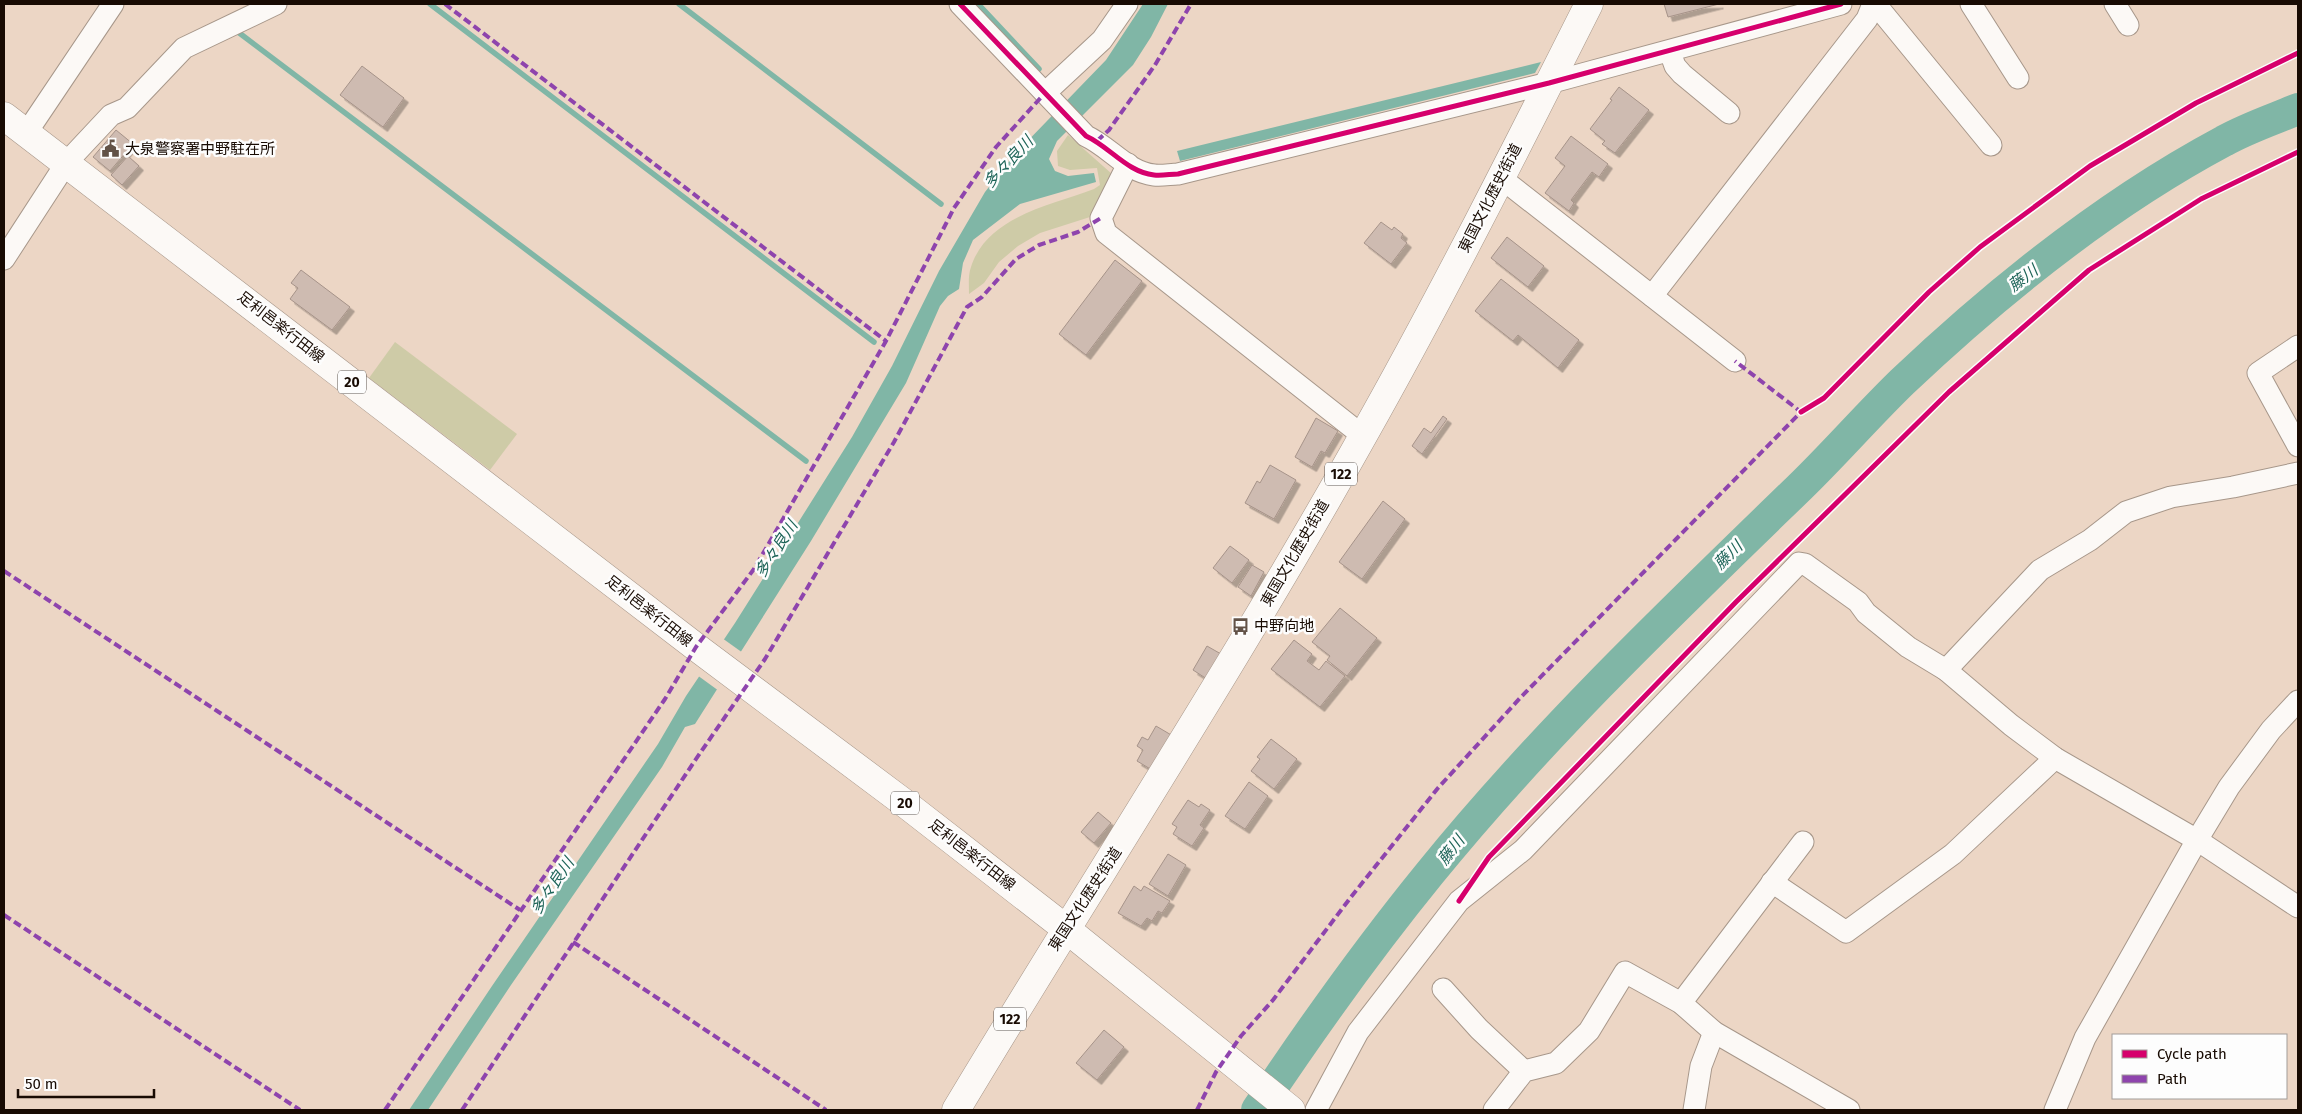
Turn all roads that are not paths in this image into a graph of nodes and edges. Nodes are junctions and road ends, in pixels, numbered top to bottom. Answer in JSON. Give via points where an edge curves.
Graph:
{"nodes":[{"id":1,"x":113,"y":4,"type":"edge"},
{"id":2,"x":276,"y":4,"type":"edge"},
{"id":3,"x":960,"y":4,"type":"edge"},
{"id":4,"x":1127,"y":4,"type":"edge"},
{"id":5,"x":1589,"y":4,"type":"edge"},
{"id":6,"x":1842,"y":4,"type":"edge"},
{"id":7,"x":1971,"y":4,"type":"edge"},
{"id":8,"x":2115,"y":4,"type":"edge"},
{"id":9,"x":1873,"y":6,"type":"edge"},
{"id":10,"x":2128,"y":25,"type":"dead end"},
{"id":11,"x":1670,"y":52,"type":"junction"},
{"id":12,"x":2018,"y":78,"type":"dead end"},
{"id":13,"x":1549,"y":83,"type":"junction"},
{"id":14,"x":1047,"y":96,"type":"junction"},
{"id":15,"x":1729,"y":113,"type":"dead end"},
{"id":16,"x":4,"y":116,"type":"edge"},
{"id":17,"x":27,"y":132,"type":"junction"},
{"id":18,"x":1991,"y":145,"type":"dead end"},
{"id":19,"x":67,"y":162,"type":"junction"},
{"id":20,"x":1128,"y":164,"type":"junction"},
{"id":21,"x":1501,"y":178,"type":"junction"},
{"id":22,"x":4,"y":259,"type":"edge"},
{"id":23,"x":1652,"y":296,"type":"junction"},
{"id":24,"x":2298,"y":346,"type":"edge"},
{"id":25,"x":1735,"y":360,"type":"dead end"},
{"id":26,"x":1363,"y":436,"type":"junction"},
{"id":27,"x":2298,"y":446,"type":"edge"},
{"id":28,"x":2298,"y":473,"type":"edge"},
{"id":29,"x":1946,"y":670,"type":"junction"},
{"id":30,"x":2298,"y":701,"type":"edge"},
{"id":31,"x":2055,"y":758,"type":"junction"},
{"id":32,"x":2197,"y":840,"type":"junction"},
{"id":33,"x":1803,"y":842,"type":"dead end"},
{"id":34,"x":1772,"y":882,"type":"junction"},
{"id":35,"x":2298,"y":907,"type":"edge"},
{"id":36,"x":1065,"y":928,"type":"junction"},
{"id":37,"x":1443,"y":989,"type":"dead end"},
{"id":38,"x":1681,"y":1003,"type":"junction"},
{"id":39,"x":1714,"y":1032,"type":"junction"},
{"id":40,"x":1524,"y":1071,"type":"junction"},
{"id":41,"x":956,"y":1110,"type":"edge"},
{"id":42,"x":1291,"y":1110,"type":"edge"},
{"id":43,"x":1316,"y":1110,"type":"edge"},
{"id":44,"x":1494,"y":1110,"type":"edge"},
{"id":45,"x":1694,"y":1110,"type":"edge"},
{"id":46,"x":1849,"y":1110,"type":"edge"},
{"id":47,"x":2055,"y":1110,"type":"edge"}],
"edges":[{"from":1,"to":17,"type":"street"},
{"from":2,"to":19,"type":"street","via":[[184,48],[127,108],[112,115]]},
{"from":3,"to":14,"type":"street"},
{"from":4,"to":14,"type":"street","via":[[1102,40]]},
{"from":5,"to":13,"type":"main road","name":"東国文化歴史街道","number":"122"},
{"from":6,"to":11,"type":"street"},
{"from":7,"to":12,"type":"street"},
{"from":8,"to":10,"type":"street"},
{"from":9,"to":18,"type":"street","via":[[1882,12]]},
{"from":9,"to":23,"type":"street","via":[[1867,18]]},
{"from":11,"to":13,"type":"street"},
{"from":11,"to":15,"type":"street","via":[[1682,74]]},
{"from":13,"to":20,"type":"street","via":[[1178,174],[1155,176],[1132,169]]},
{"from":13,"to":21,"type":"main road","name":"東国文化歴史街道","number":"122"},
{"from":14,"to":20,"type":"street","via":[[1086,136]]},
{"from":16,"to":17,"type":"main road","name":"足利邑楽行田線","number":"20"},
{"from":17,"to":19,"type":"main road","name":"足利邑楽行田線","number":"20"},
{"from":19,"to":22,"type":"street"},
{"from":19,"to":36,"type":"main road","name":"足利邑楽行田線","number":"20"},
{"from":20,"to":26,"type":"street","via":[[1101,218],[1106,233]]},
{"from":21,"to":23,"type":"street"},
{"from":21,"to":26,"type":"main road","name":"東国文化歴史街道","number":"122"},
{"from":23,"to":25,"type":"street"},
{"from":24,"to":27,"type":"street","via":[[2258,373]]},
{"from":26,"to":36,"type":"main road","name":"東国文化歴史街道","number":"122","via":[[1215,689]]},
{"from":28,"to":29,"type":"street","via":[[2232,488],[2170,496],[2126,512],[2090,540],[2040,570]]},
{"from":29,"to":31,"type":"street"},
{"from":29,"to":43,"type":"street","via":[[1908,646],[1866,613],[1858,602],[1799,563],[1522,850],[1459,901],[1358,1032]]},
{"from":30,"to":32,"type":"street","via":[[2230,787]]},
{"from":31,"to":32,"type":"street"},
{"from":31,"to":34,"type":"street","via":[[1953,854],[1846,932]]},
{"from":32,"to":35,"type":"street"},
{"from":32,"to":47,"type":"street","via":[[2085,1038]]},
{"from":33,"to":34,"type":"street"},
{"from":34,"to":38,"type":"street"},
{"from":36,"to":41,"type":"main road","name":"東国文化歴史街道","number":"122"},
{"from":36,"to":42,"type":"main road","name":"足利邑楽行田線","number":"20"},
{"from":37,"to":40,"type":"street"},
{"from":38,"to":39,"type":"street"},
{"from":38,"to":40,"type":"street","via":[[1625,972],[1589,1030],[1556,1063]]},
{"from":39,"to":45,"type":"street","via":[[1700,1066]]},
{"from":39,"to":46,"type":"street"},
{"from":40,"to":44,"type":"street"}]}
